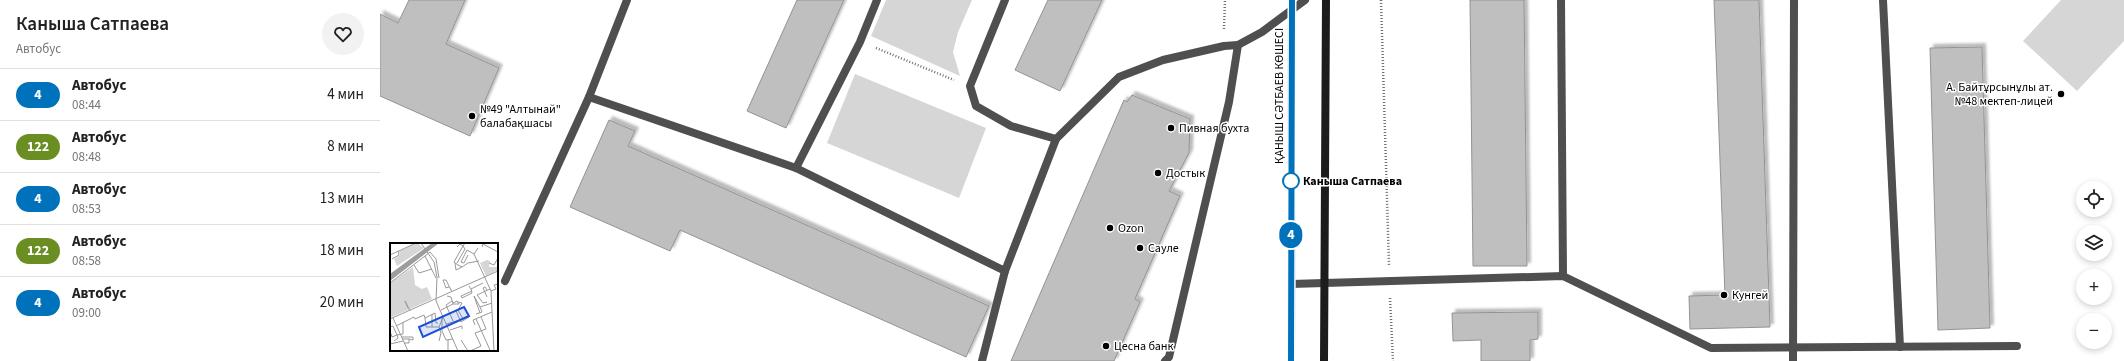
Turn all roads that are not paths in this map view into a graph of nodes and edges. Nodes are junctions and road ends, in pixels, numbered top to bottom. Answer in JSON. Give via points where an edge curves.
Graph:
{"nodes":[{"id":1,"x":627,"y":0,"type":"edge"},
{"id":2,"x":877,"y":0,"type":"edge"},
{"id":3,"x":1005,"y":0,"type":"edge"},
{"id":4,"x":1292,"y":0,"type":"edge"},
{"id":5,"x":1305,"y":0,"type":"edge"},
{"id":6,"x":1326,"y":0,"type":"edge"},
{"id":7,"x":1561,"y":0,"type":"edge"},
{"id":8,"x":1794,"y":0,"type":"edge"},
{"id":9,"x":1883,"y":0,"type":"edge"},
{"id":10,"x":1291,"y":10,"type":"junction"},
{"id":11,"x":1238,"y":45,"type":"junction"},
{"id":12,"x":589,"y":97,"type":"junction"},
{"id":13,"x":1056,"y":139,"type":"junction"},
{"id":14,"x":796,"y":168,"type":"junction"},
{"id":15,"x":1005,"y":271,"type":"junction"},
{"id":16,"x":1563,"y":276,"type":"junction"},
{"id":17,"x":505,"y":281,"type":"dead end"},
{"id":18,"x":1325,"y":283,"type":"junction"},
{"id":19,"x":1291,"y":284,"type":"junction"},
{"id":20,"x":2017,"y":346,"type":"dead end"},
{"id":21,"x":1793,"y":347,"type":"junction"},
{"id":22,"x":1900,"y":347,"type":"junction"},
{"id":23,"x":982,"y":361,"type":"edge"},
{"id":24,"x":1165,"y":361,"type":"edge"},
{"id":25,"x":1291,"y":361,"type":"edge"},
{"id":26,"x":1324,"y":361,"type":"edge"},
{"id":27,"x":1793,"y":361,"type":"edge"}],
"edges":[{"from":1,"to":12,"type":"lane"},
{"from":2,"to":14,"type":"lane","via":[[860,42]]},
{"from":3,"to":13,"type":"lane","via":[[970,86],[976,106],[1011,126]]},
{"from":4,"to":10,"type":"main road","name":"ҚАНЫШ СӘТБАЕВ КӨШЕСІ"},
{"from":5,"to":10,"type":"lane"},
{"from":6,"to":18,"type":"main road"},
{"from":7,"to":16,"type":"lane"},
{"from":8,"to":21,"type":"lane"},
{"from":9,"to":22,"type":"lane"},
{"from":10,"to":11,"type":"lane","via":[[1262,32]]},
{"from":10,"to":19,"type":"main road","name":"ҚАНЫШ СӘТБАЕВ КӨШЕСІ"},
{"from":11,"to":13,"type":"lane","via":[[1164,60],[1119,77]]},
{"from":11,"to":24,"type":"lane","via":[[1228,110],[1169,357]]},
{"from":12,"to":14,"type":"lane"},
{"from":12,"to":17,"type":"lane"},
{"from":13,"to":15,"type":"lane"},
{"from":14,"to":15,"type":"lane"},
{"from":15,"to":23,"type":"lane"},
{"from":16,"to":18,"type":"lane"},
{"from":16,"to":21,"type":"lane","via":[[1711,348]]},
{"from":18,"to":19,"type":"lane"},
{"from":18,"to":26,"type":"main road"},
{"from":19,"to":25,"type":"main road","name":"ҚАНЫШ СӘТБАЕВ КӨШЕСІ"},
{"from":20,"to":22,"type":"lane"},
{"from":21,"to":22,"type":"lane"},
{"from":21,"to":27,"type":"lane"}]}
